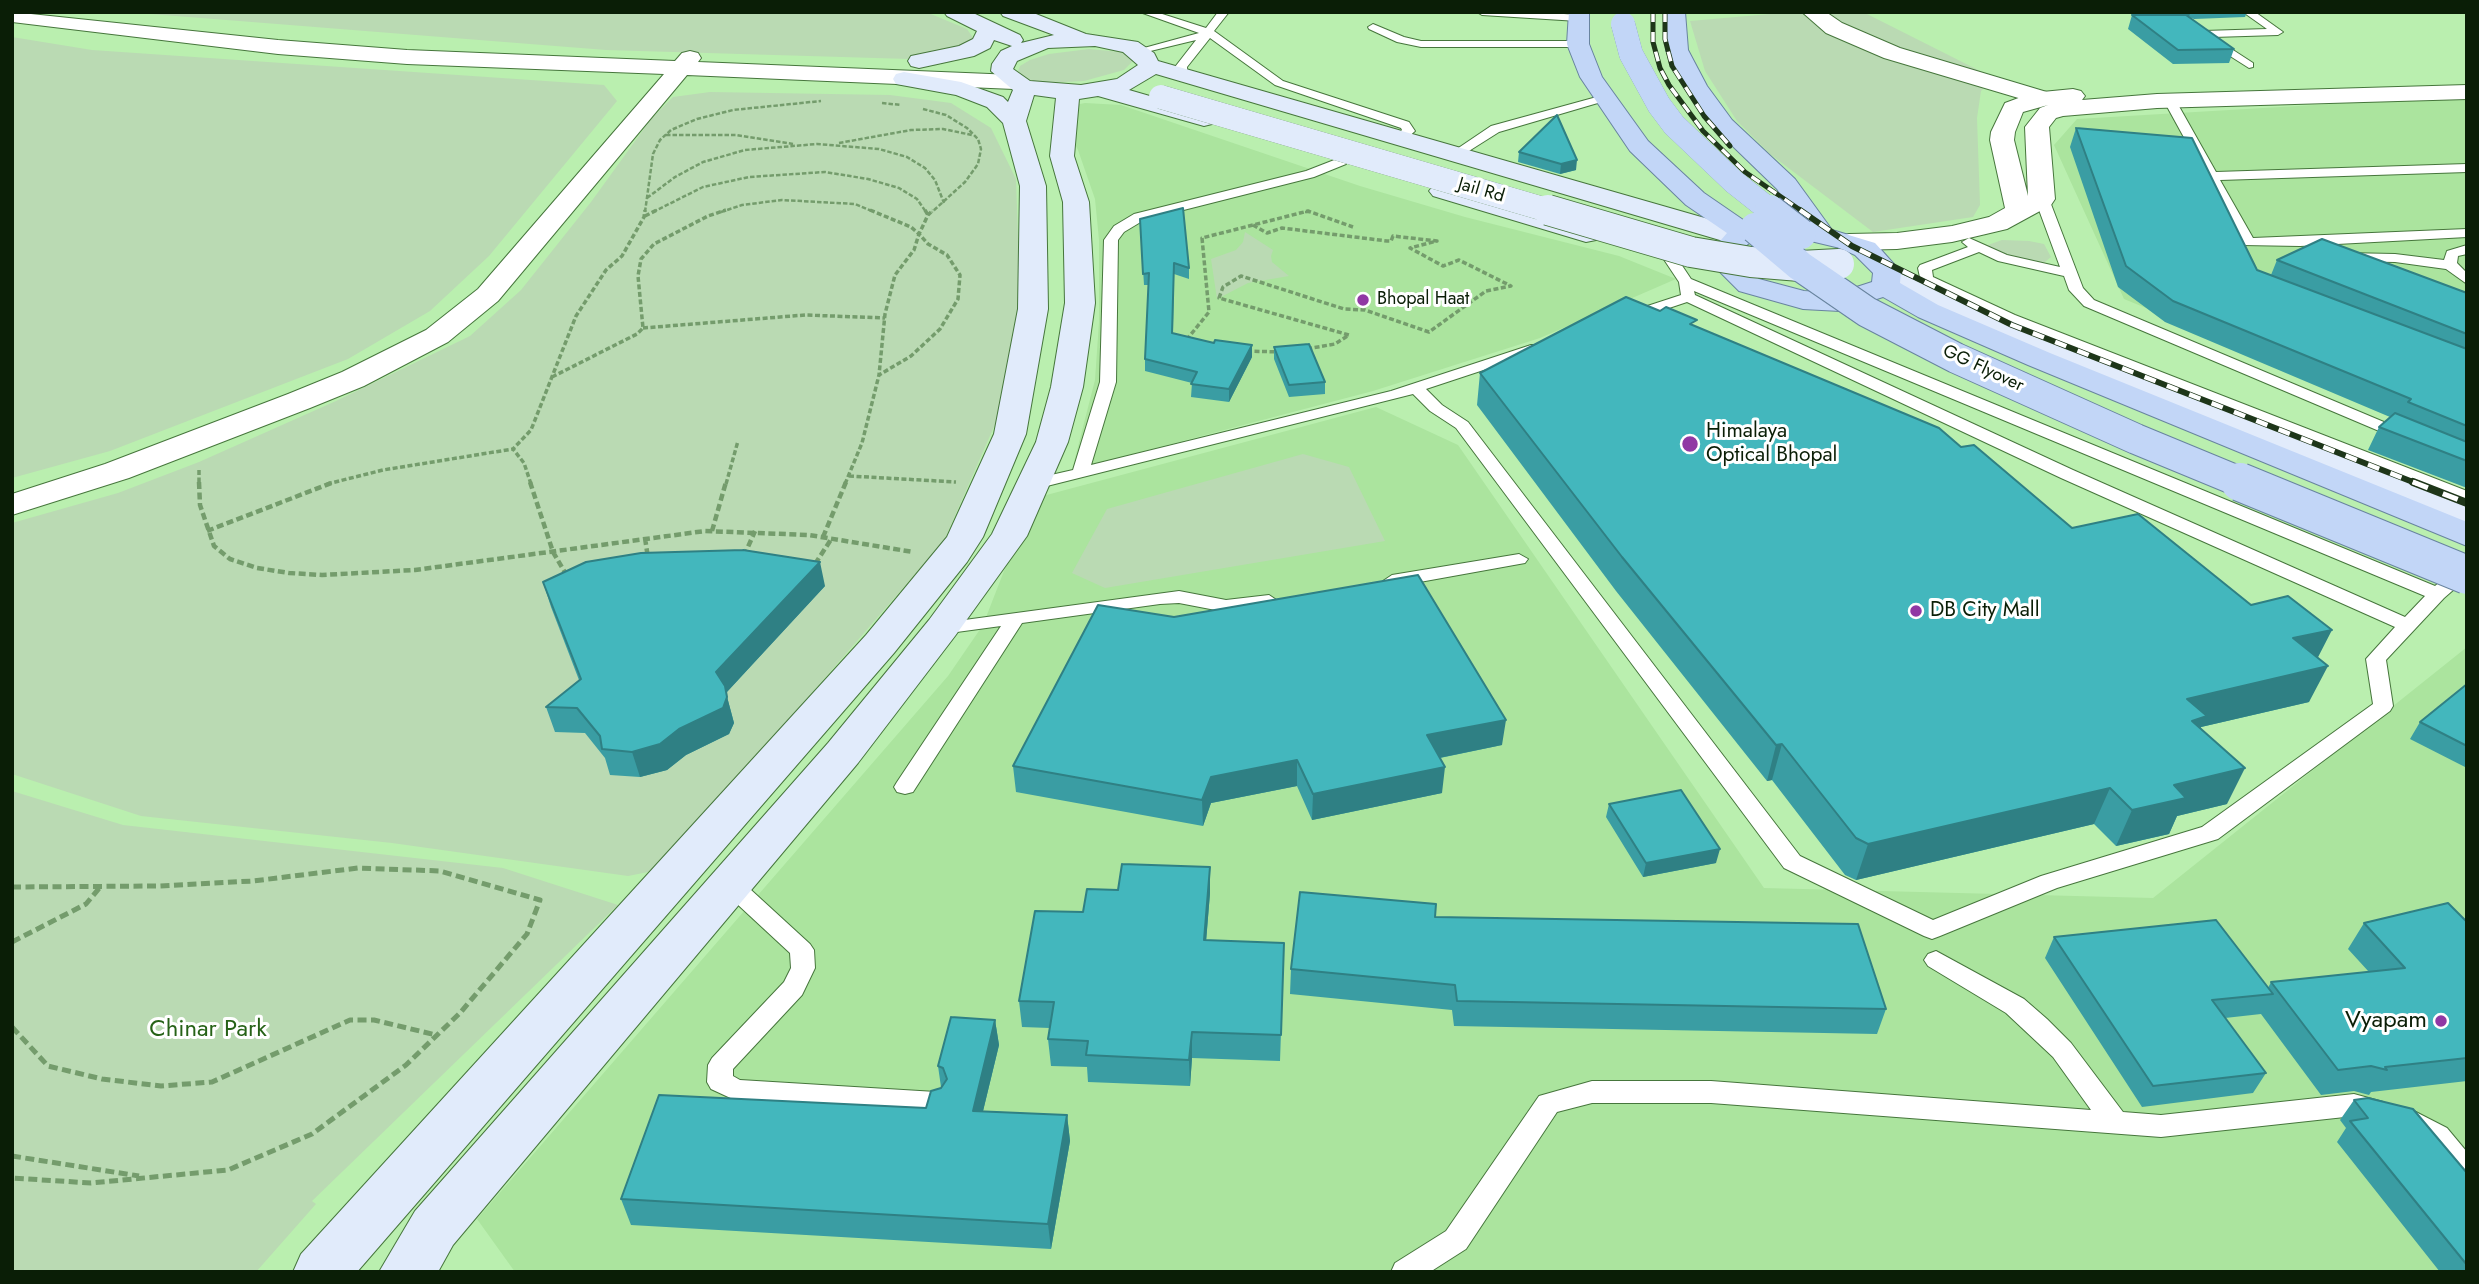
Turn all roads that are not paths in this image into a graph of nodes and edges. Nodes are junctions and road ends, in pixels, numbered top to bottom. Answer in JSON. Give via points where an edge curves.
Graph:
{"nodes":[{"id":1,"x":105,"y":12,"type":"edge"},
{"id":2,"x":954,"y":12,"type":"edge"},
{"id":3,"x":1010,"y":12,"type":"edge"},
{"id":4,"x":1145,"y":12,"type":"edge"},
{"id":5,"x":1482,"y":12,"type":"edge"},
{"id":6,"x":1675,"y":12,"type":"edge"},
{"id":7,"x":1812,"y":12,"type":"edge"},
{"id":8,"x":2248,"y":12,"type":"edge"},
{"id":9,"x":1493,"y":13,"type":"edge"},
{"id":10,"x":1578,"y":15,"type":"edge"},
{"id":11,"x":12,"y":16,"type":"edge"},
{"id":12,"x":1218,"y":21,"type":"edge"},
{"id":13,"x":989,"y":27,"type":"junction"},
{"id":14,"x":1373,"y":27,"type":"dead end"},
{"id":15,"x":1606,"y":33,"type":"edge"},
{"id":16,"x":1087,"y":40,"type":"junction"},
{"id":17,"x":1143,"y":58,"type":"junction"},
{"id":18,"x":2249,"y":65,"type":"dead end"},
{"id":19,"x":911,"y":70,"type":"junction"},
{"id":20,"x":653,"y":73,"type":"junction"},
{"id":21,"x":1017,"y":80,"type":"junction"},
{"id":22,"x":2467,"y":80,"type":"edge"},
{"id":23,"x":1279,"y":83,"type":"junction"},
{"id":24,"x":1178,"y":85,"type":"junction"},
{"id":25,"x":1085,"y":91,"type":"junction"},
{"id":26,"x":2467,"y":92,"type":"edge"},
{"id":27,"x":1250,"y":94,"type":"junction"},
{"id":28,"x":1128,"y":98,"type":"junction"},
{"id":29,"x":1604,"y":98,"type":"junction"},
{"id":30,"x":2042,"y":98,"type":"junction"},
{"id":31,"x":2158,"y":98,"type":"junction"},
{"id":32,"x":1401,"y":137,"type":"junction"},
{"id":33,"x":1457,"y":153,"type":"junction"},
{"id":34,"x":1342,"y":160,"type":"junction"},
{"id":35,"x":2467,"y":168,"type":"edge"},
{"id":36,"x":2210,"y":176,"type":"junction"},
{"id":37,"x":2030,"y":205,"type":"junction"},
{"id":38,"x":2467,"y":233,"type":"edge"},
{"id":39,"x":1952,"y":234,"type":"junction"},
{"id":40,"x":1743,"y":236,"type":"junction"},
{"id":41,"x":2300,"y":242,"type":"junction"},
{"id":42,"x":1979,"y":247,"type":"junction"},
{"id":43,"x":2467,"y":249,"type":"edge"},
{"id":44,"x":1818,"y":251,"type":"junction"},
{"id":45,"x":2340,"y":257,"type":"junction"},
{"id":46,"x":1670,"y":258,"type":"junction"},
{"id":47,"x":2451,"y":265,"type":"junction"},
{"id":48,"x":1730,"y":270,"type":"junction"},
{"id":49,"x":2378,"y":272,"type":"edge"},
{"id":50,"x":2070,"y":273,"type":"junction"},
{"id":51,"x":2467,"y":280,"type":"edge"},
{"id":52,"x":1886,"y":282,"type":"junction"},
{"id":53,"x":1687,"y":289,"type":"junction"},
{"id":54,"x":1611,"y":323,"type":"edge"},
{"id":55,"x":1546,"y":345,"type":"edge"},
{"id":56,"x":1416,"y":388,"type":"junction"},
{"id":57,"x":2416,"y":441,"type":"edge"},
{"id":58,"x":1080,"y":473,"type":"junction"},
{"id":59,"x":1035,"y":484,"type":"junction"},
{"id":60,"x":12,"y":491,"type":"edge"},
{"id":61,"x":2467,"y":497,"type":"edge"},
{"id":62,"x":12,"y":505,"type":"edge"},
{"id":63,"x":2467,"y":517,"type":"edge"},
{"id":64,"x":2467,"y":535,"type":"edge"},
{"id":65,"x":2467,"y":553,"type":"edge"},
{"id":66,"x":1519,"y":559,"type":"dead end"},
{"id":67,"x":2467,"y":569,"type":"edge"},
{"id":68,"x":2467,"y":575,"type":"edge"},
{"id":69,"x":1369,"y":585,"type":"edge"},
{"id":70,"x":2437,"y":594,"type":"junction"},
{"id":71,"x":1287,"y":598,"type":"edge"},
{"id":72,"x":1016,"y":617,"type":"junction"},
{"id":73,"x":2409,"y":626,"type":"junction"},
{"id":74,"x":942,"y":628,"type":"junction"},
{"id":75,"x":905,"y":787,"type":"dead end"},
{"id":76,"x":730,"y":884,"type":"junction"},
{"id":77,"x":1936,"y":960,"type":"dead end"},
{"id":78,"x":936,"y":1103,"type":"edge"},
{"id":79,"x":2115,"y":1122,"type":"junction"},
{"id":80,"x":2467,"y":1172,"type":"edge"},
{"id":81,"x":321,"y":1272,"type":"edge"},
{"id":82,"x":407,"y":1272,"type":"edge"},
{"id":83,"x":1405,"y":1272,"type":"edge"}],
"edges":[{"from":1,"to":20,"type":"street","via":[[410,40]]},
{"from":2,"to":13,"type":"main road"},
{"from":3,"to":16,"type":"main road"},
{"from":4,"to":12,"type":"lane"},
{"from":5,"to":9,"type":"lane"},
{"from":6,"to":44,"type":"main road","via":[[1677,50],[1696,88],[1724,125],[1786,184]]},
{"from":7,"to":30,"type":"street","via":[[1834,28],[1892,52]]},
{"from":8,"to":18,"type":"lane","via":[[2278,32],[2200,31]]},
{"from":9,"to":10,"type":"lane"},
{"from":10,"to":15,"type":"main road"},
{"from":11,"to":20,"type":"street","via":[[278,47]]},
{"from":12,"to":17,"type":"lane"},
{"from":12,"to":23,"type":"lane"},
{"from":12,"to":24,"type":"lane","via":[[1181,67]]},
{"from":13,"to":19,"type":"main road","via":[[982,43]]},
{"from":13,"to":21,"type":"main road"},
{"from":14,"to":15,"type":"lane","via":[[1421,44]]},
{"from":15,"to":29,"type":"main road","via":[[1591,77]]},
{"from":15,"to":44,"type":"main road","name":"GG Flyover","bridge":true,"via":[[1632,105],[1661,143],[1721,199]]},
{"from":16,"to":17,"type":"main road","via":[[1130,47]]},
{"from":16,"to":21,"type":"main road","via":[[1047,42]]},
{"from":17,"to":24,"type":"main road"},
{"from":17,"to":25,"type":"main road","via":[[1145,73],[1135,80]]},
{"from":19,"to":20,"type":"street"},
{"from":19,"to":21,"type":"street"},
{"from":19,"to":21,"type":"main road","via":[[995,102]]},
{"from":20,"to":60,"type":"street","via":[[445,315],[316,382],[108,462]]},
{"from":20,"to":62,"type":"street","via":[[488,295],[437,336],[299,401],[117,471]]},
{"from":21,"to":25,"type":"main road"},
{"from":21,"to":81,"type":"main road","via":[[1033,186],[1033,309],[1010,434],[965,537],[880,644]]},
{"from":22,"to":31,"type":"street"},
{"from":23,"to":27,"type":"lane"},
{"from":23,"to":32,"type":"lane","via":[[1405,125],[1409,131]]},
{"from":24,"to":27,"type":"main road"},
{"from":24,"to":28,"type":"main road","name":"Jail Rd"},
{"from":24,"to":44,"type":"main road","name":"Jail Rd","bridge":true,"via":[[1691,252],[1751,262]]},
{"from":25,"to":28,"type":"main road"},
{"from":25,"to":59,"type":"main road","via":[[1062,156],[1079,223],[1080,303],[1068,387]]},
{"from":26,"to":31,"type":"street"},
{"from":27,"to":32,"type":"main road"},
{"from":28,"to":34,"type":"main road"},
{"from":29,"to":33,"type":"lane","via":[[1495,129]]},
{"from":29,"to":40,"type":"main road","via":[[1639,146]]},
{"from":30,"to":31,"type":"street"},
{"from":30,"to":37,"type":"street","via":[[2013,108],[2003,132]]},
{"from":31,"to":36,"type":"lane"},
{"from":31,"to":37,"type":"street","via":[[2048,113],[2036,127]]},
{"from":32,"to":33,"type":"main road"},
{"from":33,"to":40,"type":"main road"},
{"from":34,"to":46,"type":"main road"},
{"from":34,"to":58,"type":"lane","via":[[1310,174],[1139,217],[1119,229],[1111,240],[1108,382]]},
{"from":35,"to":36,"type":"lane"},
{"from":36,"to":41,"type":"lane","via":[[2249,248]]},
{"from":37,"to":39,"type":"street","via":[[1998,223]]},
{"from":37,"to":50,"type":"lane"},
{"from":38,"to":41,"type":"lane"},
{"from":39,"to":42,"type":"lane"},
{"from":39,"to":44,"type":"street"},
{"from":40,"to":44,"type":"main road","via":[[1798,230]]},
{"from":40,"to":48,"type":"main road","via":[[1724,253]]},
{"from":41,"to":45,"type":"lane"},
{"from":42,"to":50,"type":"lane","via":[[2023,264]]},
{"from":42,"to":61,"type":"lane","via":[[1925,268],[1926,279],[2010,318]]},
{"from":43,"to":47,"type":"lane","via":[[2452,254]]},
{"from":44,"to":52,"type":"main road","via":[[1865,249],[1887,272]]},
{"from":44,"to":65,"type":"main road","name":"GG Flyover","via":[[1894,306],[1948,333],[2173,434]]},
{"from":44,"to":68,"type":"main road","name":"GG Flyover","bridge":true,"via":[[1867,312],[1956,358],[2136,439]]},
{"from":45,"to":47,"type":"lane"},
{"from":45,"to":49,"type":"lane"},
{"from":46,"to":48,"type":"main road"},
{"from":46,"to":53,"type":"lane"},
{"from":47,"to":51,"type":"lane"},
{"from":48,"to":52,"type":"main road","via":[[1749,285],[1803,300],[1840,302]]},
{"from":50,"to":57,"type":"lane","via":[[2079,295],[2090,303]]},
{"from":52,"to":63,"type":"main road"},
{"from":52,"to":64,"type":"main road","via":[[1928,311]]},
{"from":53,"to":54,"type":"lane"},
{"from":53,"to":70,"type":"lane"},
{"from":53,"to":73,"type":"lane","via":[[2067,474]]},
{"from":55,"to":56,"type":"lane"},
{"from":56,"to":58,"type":"lane"},
{"from":56,"to":73,"type":"lane","via":[[1462,425],[1792,862],[1933,930],[2049,882],[2210,833],[2384,706],[2376,659]]},
{"from":58,"to":59,"type":"lane"},
{"from":59,"to":74,"type":"main road","via":[[1009,536]]},
{"from":66,"to":69,"type":"lane"},
{"from":67,"to":70,"type":"lane"},
{"from":70,"to":73,"type":"lane"},
{"from":71,"to":72,"type":"lane","via":[[1226,606],[1160,598]]},
{"from":72,"to":74,"type":"lane"},
{"from":72,"to":75,"type":"lane"},
{"from":74,"to":76,"type":"main road"},
{"from":76,"to":78,"type":"lane","via":[[802,950],[803,968],[793,988],[721,1065],[720,1082],[737,1090]]},
{"from":76,"to":82,"type":"main road","via":[[434,1228]]},
{"from":77,"to":79,"type":"lane","via":[[2015,1006],[2038,1026],[2062,1050]]},
{"from":79,"to":80,"type":"lane","via":[[2161,1126],[2354,1105],[2405,1117],[2438,1136]]},
{"from":79,"to":83,"type":"lane","via":[[1711,1092],[1592,1092],[1548,1104],[1456,1240]]}]}
